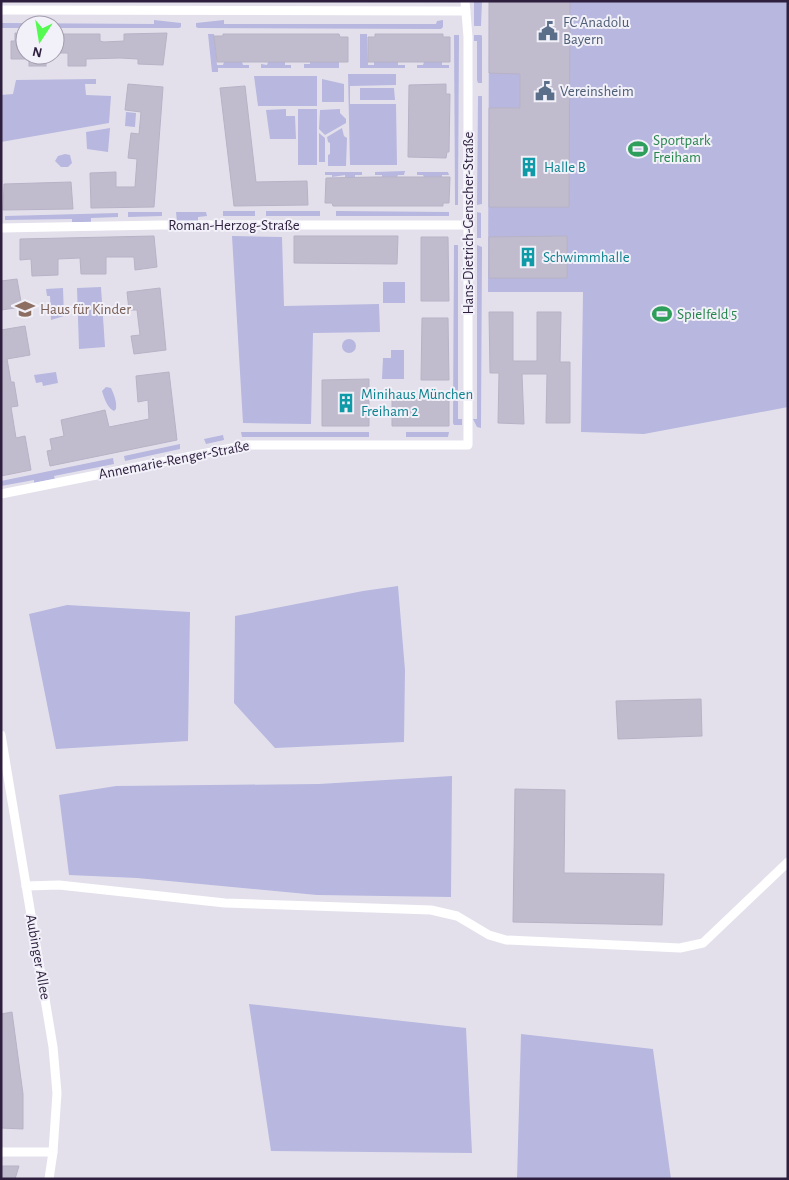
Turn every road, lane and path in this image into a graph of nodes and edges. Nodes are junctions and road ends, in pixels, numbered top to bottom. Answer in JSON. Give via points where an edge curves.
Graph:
{"nodes":[{"id":1,"x":465,"y":1,"type":"edge"},
{"id":2,"x":1,"y":10,"type":"edge"},
{"id":3,"x":466,"y":11,"type":"junction"},
{"id":4,"x":468,"y":225,"type":"junction"},
{"id":5,"x":1,"y":228,"type":"edge"},
{"id":6,"x":468,"y":445,"type":"joint"},
{"id":7,"x":1,"y":494,"type":"edge"},
{"id":8,"x":1,"y":735,"type":"edge"},
{"id":9,"x":788,"y":862,"type":"edge"},
{"id":10,"x":26,"y":886,"type":"junction"},
{"id":11,"x":1,"y":1152,"type":"edge"},
{"id":12,"x":53,"y":1152,"type":"junction"},
{"id":13,"x":48,"y":1179,"type":"edge"}],
"edges":[{"from":1,"to":3,"type":"street","name":"Hans-Dietrich-Genscher-Straße"},
{"from":2,"to":3,"type":"street"},
{"from":3,"to":4,"type":"street","name":"Hans-Dietrich-Genscher-Straße"},
{"from":4,"to":5,"type":"street","name":"Roman-Herzog-Straße"},
{"from":4,"to":6,"type":"street","name":"Hans-Dietrich-Genscher-Straße"},
{"from":6,"to":7,"type":"street","name":"Annemarie-Renger-Straße","via":[[247,445]]},
{"from":8,"to":10,"type":"street","name":"Aubinger Allee"},
{"from":9,"to":10,"type":"street","via":[[703,943],[680,948],[506,940],[489,935],[457,916],[431,910],[234,904],[58,885]]},
{"from":10,"to":12,"type":"street","name":"Aubinger Allee","via":[[53,1047],[57,1093]]},
{"from":11,"to":12,"type":"street"},
{"from":12,"to":13,"type":"street","name":"Aubinger Allee"}]}
